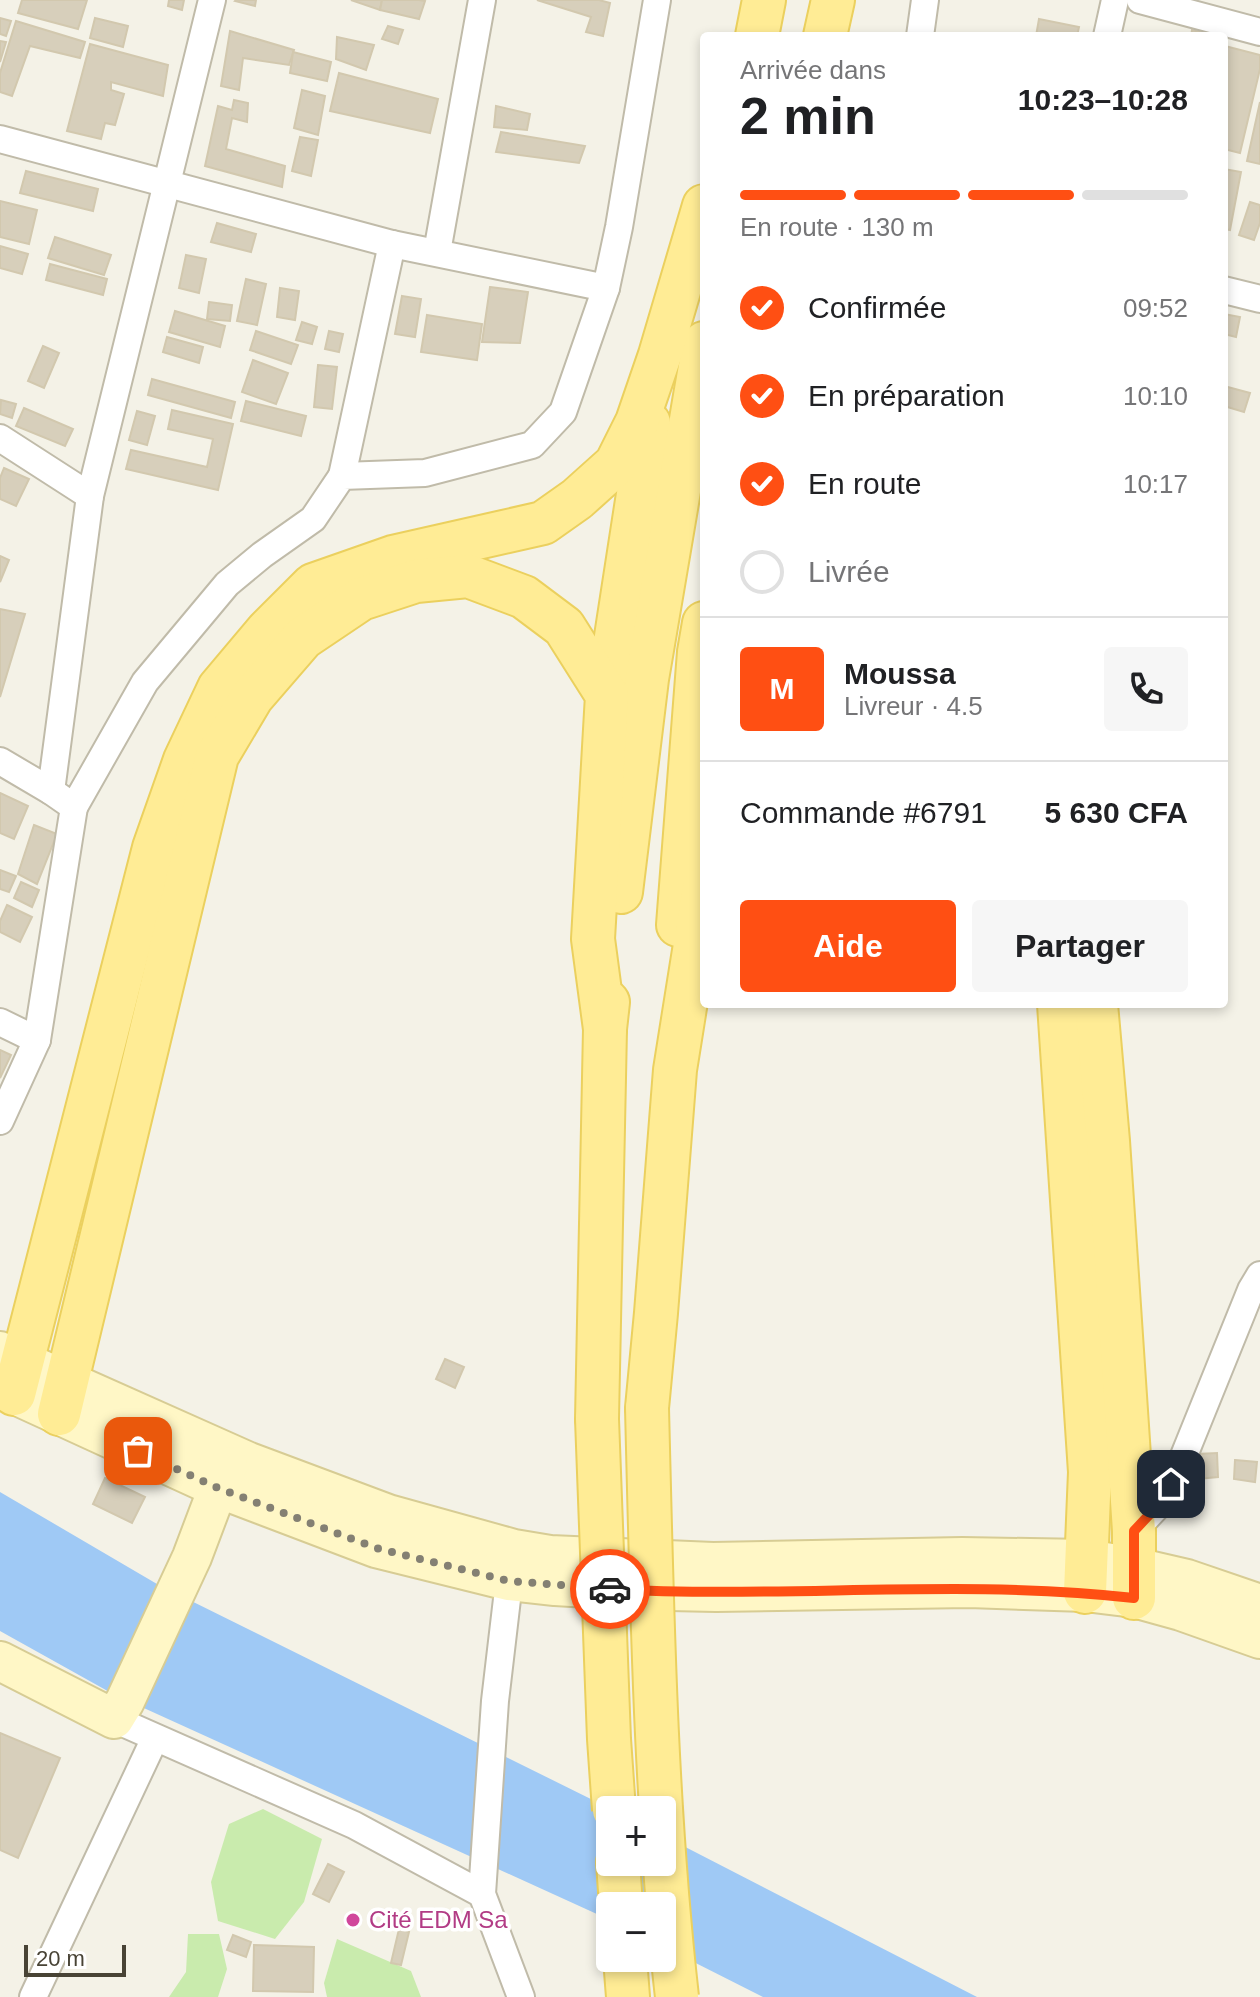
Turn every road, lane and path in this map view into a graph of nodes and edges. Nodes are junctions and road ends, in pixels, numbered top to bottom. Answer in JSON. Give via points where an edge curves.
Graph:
{"nodes":[{"id":1,"x":212,"y":0,"type":"edge"},
{"id":2,"x":482,"y":0,"type":"edge"},
{"id":3,"x":657,"y":0,"type":"edge"},
{"id":4,"x":833,"y":0,"type":"edge"},
{"id":5,"x":925,"y":0,"type":"edge"},
{"id":6,"x":1115,"y":0,"type":"edge"},
{"id":7,"x":1140,"y":0,"type":"edge"},
{"id":8,"x":826,"y":32,"type":"edge"},
{"id":9,"x":921,"y":32,"type":"edge"},
{"id":10,"x":1108,"y":32,"type":"edge"},
{"id":11,"x":1260,"y":32,"type":"edge"},
{"id":12,"x":0,"y":139,"type":"edge"},
{"id":13,"x":167,"y":184,"type":"junction"},
{"id":14,"x":700,"y":220,"type":"edge"},
{"id":15,"x":392,"y":244,"type":"junction"},
{"id":16,"x":437,"y":252,"type":"junction"},
{"id":17,"x":606,"y":288,"type":"junction"},
{"id":18,"x":1228,"y":291,"type":"edge"},
{"id":19,"x":1260,"y":299,"type":"edge"},
{"id":20,"x":660,"y":355,"type":"junction"},
{"id":21,"x":700,"y":367,"type":"edge"},
{"id":22,"x":0,"y":438,"type":"edge"},
{"id":23,"x":342,"y":476,"type":"junction"},
{"id":24,"x":90,"y":496,"type":"junction"},
{"id":25,"x":700,"y":646,"type":"edge"},
{"id":26,"x":607,"y":695,"type":"junction"},
{"id":27,"x":0,"y":761,"type":"edge"},
{"id":28,"x":51,"y":791,"type":"junction"},
{"id":29,"x":74,"y":807,"type":"junction"},
{"id":30,"x":700,"y":913,"type":"edge"},
{"id":31,"x":1059,"y":1008,"type":"edge"},
{"id":32,"x":1096,"y":1008,"type":"edge"},
{"id":33,"x":0,"y":1022,"type":"edge"},
{"id":34,"x":605,"y":1029,"type":"junction"},
{"id":35,"x":37,"y":1040,"type":"junction"},
{"id":36,"x":675,"y":1070,"type":"junction"},
{"id":37,"x":0,"y":1121,"type":"edge"},
{"id":38,"x":1260,"y":1275,"type":"edge"},
{"id":39,"x":9,"y":1373,"type":"edge"},
{"id":40,"x":63,"y":1398,"type":"junction"},
{"id":41,"x":226,"y":1471,"type":"junction"},
{"id":42,"x":511,"y":1565,"type":"junction"},
{"id":43,"x":1134,"y":1565,"type":"junction"},
{"id":44,"x":1086,"y":1576,"type":"junction"},
{"id":45,"x":1260,"y":1604,"type":"edge"},
{"id":46,"x":1260,"y":1639,"type":"edge"},
{"id":47,"x":0,"y":1661,"type":"edge"},
{"id":48,"x":119,"y":1710,"type":"junction"},
{"id":49,"x":155,"y":1738,"type":"junction"},
{"id":50,"x":613,"y":1796,"type":"edge"},
{"id":51,"x":483,"y":1882,"type":"junction"},
{"id":52,"x":626,"y":1972,"type":"edge"},
{"id":53,"x":33,"y":1997,"type":"edge"},
{"id":54,"x":521,"y":1997,"type":"edge"},
{"id":55,"x":628,"y":1997,"type":"edge"},
{"id":56,"x":677,"y":1997,"type":"edge"}],
"edges":[{"from":1,"to":13,"type":"street"},
{"from":2,"to":16,"type":"street"},
{"from":3,"to":17,"type":"street"},
{"from":4,"to":8,"type":"main road"},
{"from":5,"to":9,"type":"street"},
{"from":6,"to":10,"type":"street"},
{"from":7,"to":11,"type":"street"},
{"from":12,"to":13,"type":"street"},
{"from":13,"to":15,"type":"street"},
{"from":13,"to":24,"type":"street"},
{"from":14,"to":20,"type":"main road"},
{"from":15,"to":16,"type":"street"},
{"from":15,"to":23,"type":"street"},
{"from":16,"to":17,"type":"street"},
{"from":17,"to":23,"type":"street","via":[[563,412],[532,445],[425,473]]},
{"from":18,"to":19,"type":"street"},
{"from":20,"to":26,"type":"main road"},
{"from":20,"to":39,"type":"main road","via":[[616,464],[577,499],[543,523],[393,557],[313,585],[219,688],[185,760],[154,848]]},
{"from":21,"to":34,"type":"main road","via":[[647,679]]},
{"from":22,"to":24,"type":"street"},
{"from":23,"to":29,"type":"street","via":[[313,519],[227,584],[145,682]]},
{"from":24,"to":28,"type":"street"},
{"from":25,"to":36,"type":"main road","via":[[674,980]]},
{"from":26,"to":34,"type":"main road","via":[[593,939]]},
{"from":26,"to":40,"type":"main road","via":[[564,627],[524,597],[468,576],[416,581],[361,599],[303,638],[252,697],[217,756]]},
{"from":27,"to":28,"type":"street"},
{"from":28,"to":29,"type":"street"},
{"from":29,"to":35,"type":"street"},
{"from":30,"to":36,"type":"main road"},
{"from":31,"to":44,"type":"main road","via":[[1090,1472]]},
{"from":32,"to":43,"type":"main road"},
{"from":33,"to":35,"type":"street"},
{"from":34,"to":50,"type":"main road","bridge":true,"via":[[597,1419]]},
{"from":35,"to":37,"type":"street"},
{"from":36,"to":56,"type":"main road","bridge":true,"via":[[647,1408],[658,1732]]},
{"from":38,"to":43,"type":"street"},
{"from":39,"to":40,"type":"main road"},
{"from":40,"to":41,"type":"main road"},
{"from":41,"to":42,"type":"main road","via":[[388,1514]]},
{"from":41,"to":48,"type":"main road","via":[[192,1557]]},
{"from":42,"to":44,"type":"main road","via":[[550,1555],[713,1562],[962,1557]]},
{"from":42,"to":51,"type":"street"},
{"from":43,"to":44,"type":"main road"},
{"from":43,"to":45,"type":"main road"},
{"from":43,"to":46,"type":"main road","via":[[1181,1611]]},
{"from":47,"to":48,"type":"main road"},
{"from":48,"to":49,"type":"street"},
{"from":49,"to":51,"type":"street"},
{"from":49,"to":53,"type":"street"},
{"from":51,"to":54,"type":"street"},
{"from":52,"to":55,"type":"main road"}]}
